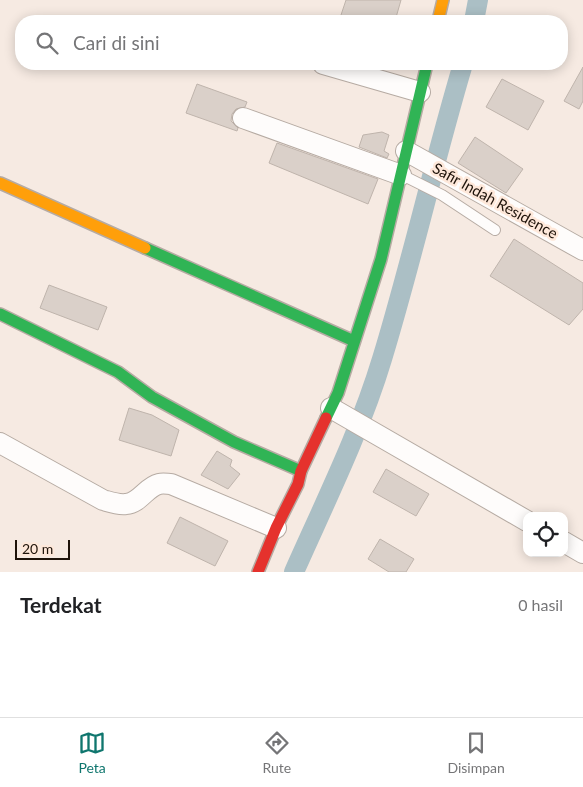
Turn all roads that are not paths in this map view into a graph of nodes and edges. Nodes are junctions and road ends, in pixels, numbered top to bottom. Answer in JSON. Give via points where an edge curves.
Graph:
{"nodes":[{"id":1,"x":443,"y":0,"type":"edge"},
{"id":2,"x":439,"y":15,"type":"edge"},
{"id":3,"x":344,"y":70,"type":"edge"},
{"id":4,"x":426,"y":70,"type":"edge"},
{"id":5,"x":420,"y":92,"type":"junction"},
{"id":6,"x":243,"y":118,"type":"dead end"},
{"id":7,"x":413,"y":155,"type":"junction"},
{"id":8,"x":407,"y":178,"type":"junction"},
{"id":9,"x":0,"y":183,"type":"edge"},
{"id":10,"x":495,"y":230,"type":"dead end"},
{"id":11,"x":583,"y":250,"type":"edge"},
{"id":12,"x":0,"y":314,"type":"edge"},
{"id":13,"x":354,"y":341,"type":"junction"},
{"id":14,"x":331,"y":408,"type":"junction"},
{"id":15,"x":0,"y":443,"type":"edge"},
{"id":16,"x":301,"y":471,"type":"junction"},
{"id":17,"x":523,"y":518,"type":"edge"},
{"id":18,"x":276,"y":528,"type":"junction"},
{"id":19,"x":568,"y":544,"type":"edge"},
{"id":20,"x":583,"y":553,"type":"edge"},
{"id":21,"x":258,"y":572,"type":"edge"}],
"edges":[{"from":1,"to":2,"type":"street"},
{"from":3,"to":5,"type":"street"},
{"from":4,"to":5,"type":"street"},
{"from":5,"to":7,"type":"street"},
{"from":6,"to":8,"type":"street"},
{"from":7,"to":8,"type":"street"},
{"from":7,"to":11,"type":"street","name":"Safir Indah Residence"},
{"from":8,"to":10,"type":"lane","via":[[442,195]]},
{"from":8,"to":13,"type":"street"},
{"from":9,"to":13,"type":"street"},
{"from":12,"to":16,"type":"street","via":[[118,372],[152,397],[234,442]]},
{"from":13,"to":14,"type":"street"},
{"from":14,"to":16,"type":"street"},
{"from":14,"to":17,"type":"street"},
{"from":15,"to":18,"type":"street","via":[[103,500],[128,504],[160,484],[171,484]]},
{"from":16,"to":18,"type":"street"},
{"from":18,"to":21,"type":"street"},
{"from":19,"to":20,"type":"street"}]}
